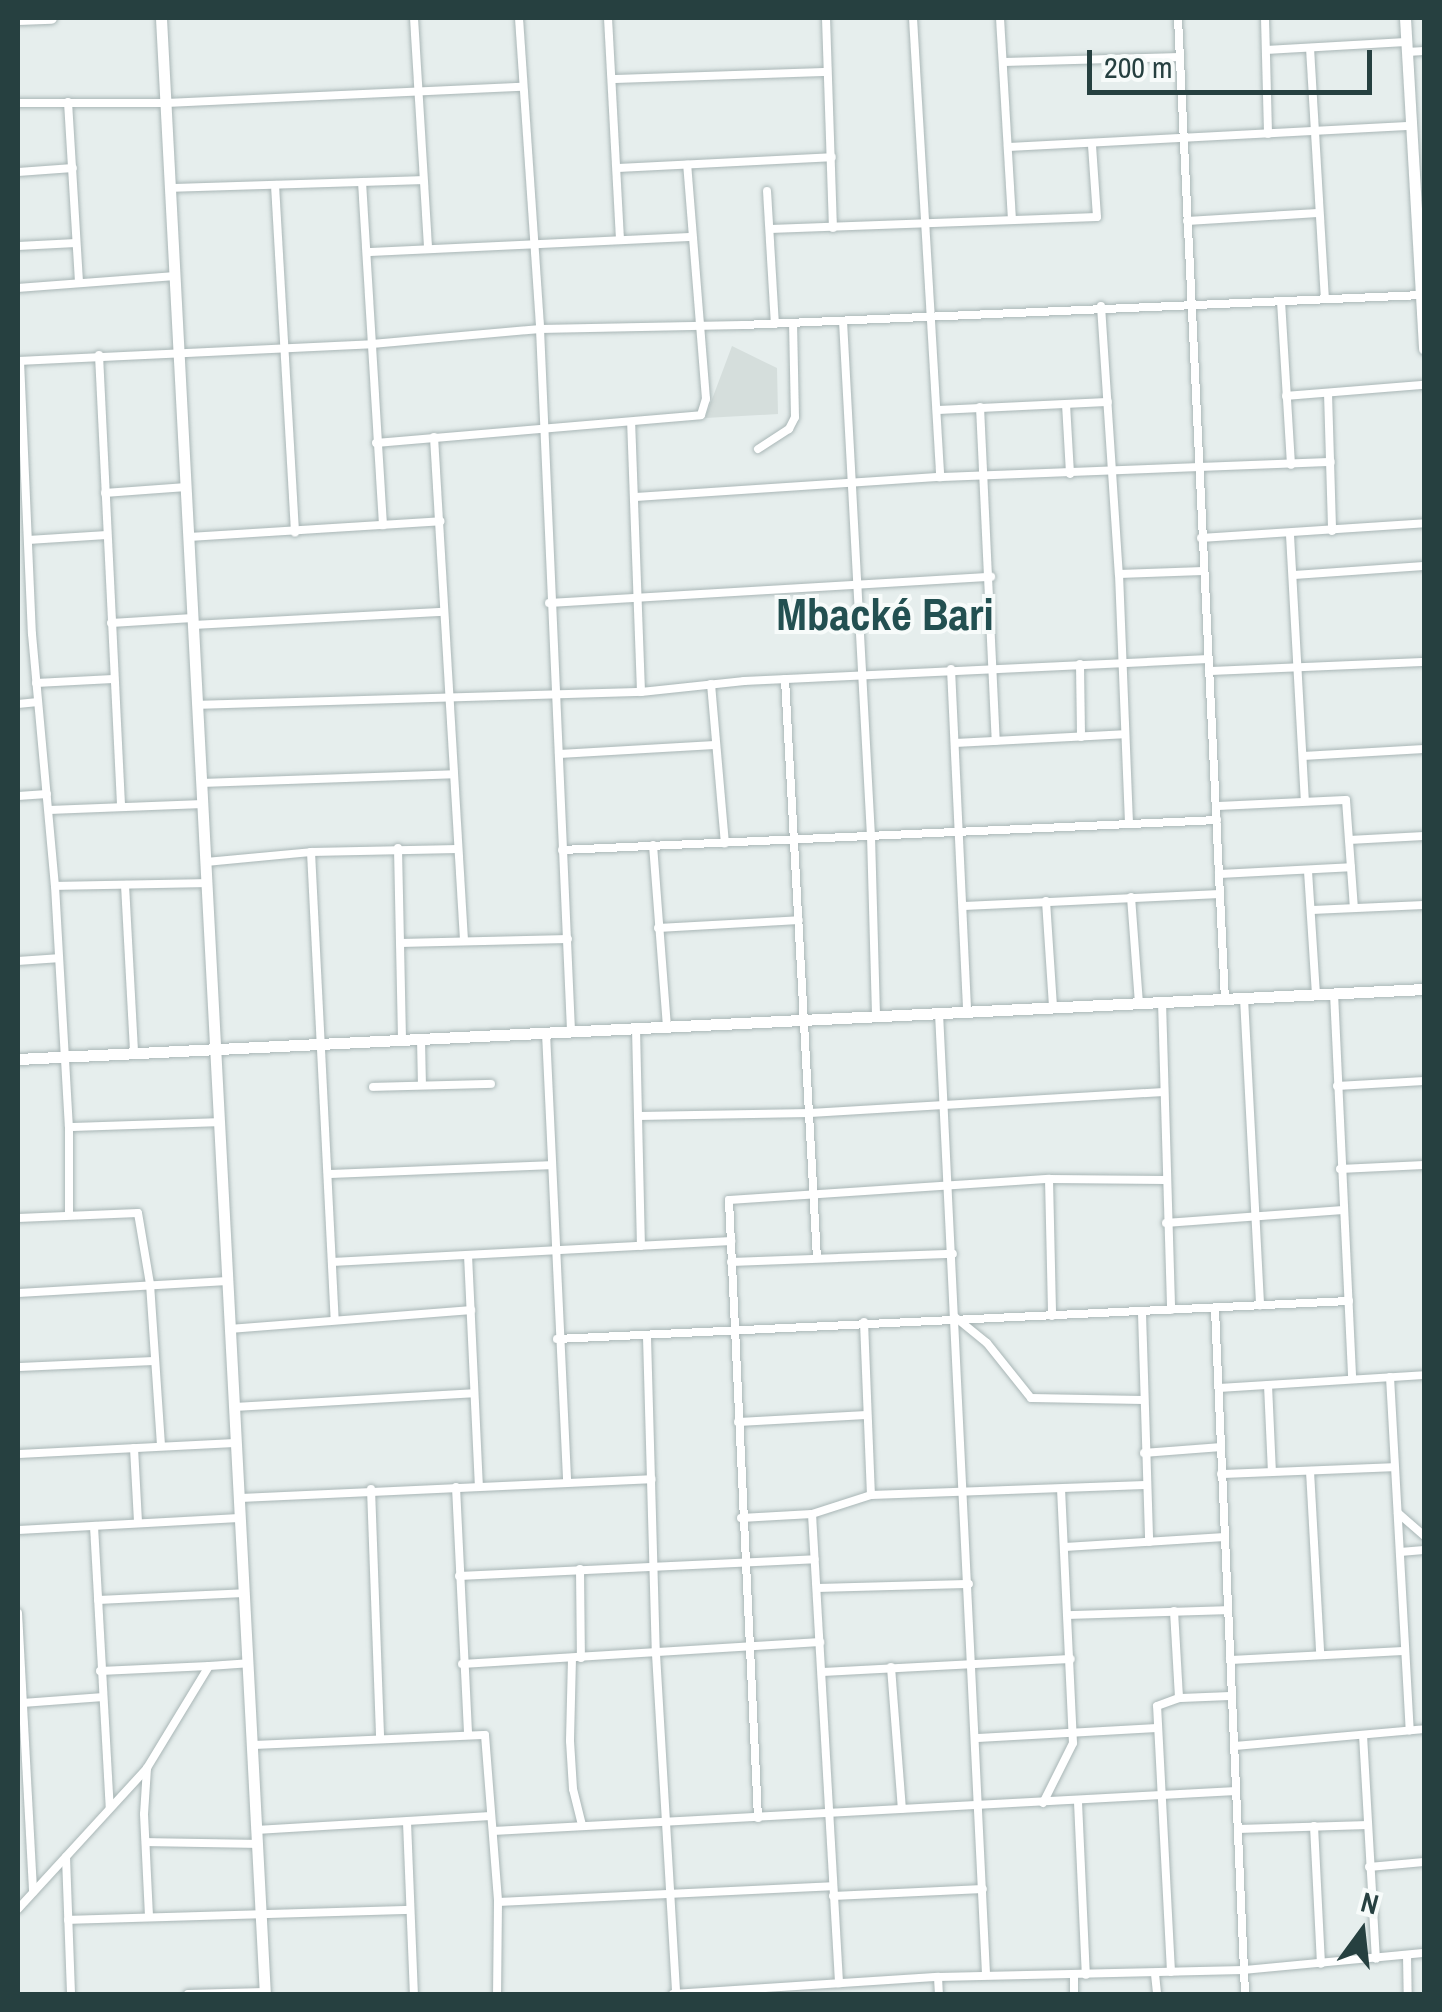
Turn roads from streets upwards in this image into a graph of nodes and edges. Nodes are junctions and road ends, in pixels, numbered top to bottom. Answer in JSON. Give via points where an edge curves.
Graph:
{"nodes":[{"id":1,"x":50,"y":18,"type":"edge"},
{"id":2,"x":162,"y":18,"type":"edge"},
{"id":3,"x":414,"y":18,"type":"edge"},
{"id":4,"x":519,"y":18,"type":"edge"},
{"id":5,"x":608,"y":18,"type":"edge"},
{"id":6,"x":826,"y":18,"type":"edge"},
{"id":7,"x":913,"y":18,"type":"edge"},
{"id":8,"x":1000,"y":18,"type":"edge"},
{"id":9,"x":1178,"y":18,"type":"edge"},
{"id":10,"x":1265,"y":18,"type":"edge"},
{"id":11,"x":1405,"y":18,"type":"edge"},
{"id":12,"x":18,"y":19,"type":"edge"},
{"id":13,"x":1407,"y":47,"type":"junction"},
{"id":14,"x":1310,"y":48,"type":"junction"},
{"id":15,"x":1266,"y":50,"type":"junction"},
{"id":16,"x":1424,"y":51,"type":"edge"},
{"id":17,"x":1180,"y":57,"type":"junction"},
{"id":18,"x":1004,"y":62,"type":"junction"},
{"id":19,"x":826,"y":72,"type":"junction"},
{"id":20,"x":612,"y":79,"type":"junction"},
{"id":21,"x":522,"y":87,"type":"junction"},
{"id":22,"x":418,"y":92,"type":"junction"},
{"id":23,"x":68,"y":102,"type":"junction"},
{"id":24,"x":18,"y":103,"type":"edge"},
{"id":25,"x":166,"y":103,"type":"junction"},
{"id":26,"x":1315,"y":132,"type":"junction"},
{"id":27,"x":1416,"y":133,"type":"edge"},
{"id":28,"x":1268,"y":134,"type":"junction"},
{"id":29,"x":1184,"y":139,"type":"junction"},
{"id":30,"x":1092,"y":145,"type":"junction"},
{"id":31,"x":1008,"y":147,"type":"junction"},
{"id":32,"x":832,"y":157,"type":"junction"},
{"id":33,"x":687,"y":165,"type":"junction"},
{"id":34,"x":73,"y":168,"type":"junction"},
{"id":35,"x":618,"y":168,"type":"junction"},
{"id":36,"x":18,"y":172,"type":"edge"},
{"id":37,"x":422,"y":180,"type":"junction"},
{"id":38,"x":362,"y":182,"type":"junction"},
{"id":39,"x":275,"y":185,"type":"junction"},
{"id":40,"x":170,"y":188,"type":"junction"},
{"id":41,"x":767,"y":191,"type":"dead end"},
{"id":42,"x":1318,"y":213,"type":"junction"},
{"id":43,"x":1012,"y":219,"type":"junction"},
{"id":44,"x":1187,"y":221,"type":"junction"},
{"id":45,"x":924,"y":224,"type":"junction"},
{"id":46,"x":1421,"y":225,"type":"edge"},
{"id":47,"x":834,"y":228,"type":"junction"},
{"id":48,"x":770,"y":229,"type":"junction"},
{"id":49,"x":691,"y":236,"type":"junction"},
{"id":50,"x":620,"y":240,"type":"junction"},
{"id":51,"x":76,"y":243,"type":"junction"},
{"id":52,"x":533,"y":243,"type":"junction"},
{"id":53,"x":18,"y":246,"type":"edge"},
{"id":54,"x":428,"y":248,"type":"junction"},
{"id":55,"x":370,"y":252,"type":"junction"},
{"id":56,"x":175,"y":276,"type":"junction"},
{"id":57,"x":80,"y":283,"type":"junction"},
{"id":58,"x":1422,"y":286,"type":"edge"},
{"id":59,"x":18,"y":288,"type":"edge"},
{"id":60,"x":1325,"y":299,"type":"junction"},
{"id":61,"x":1282,"y":301,"type":"junction"},
{"id":62,"x":1191,"y":302,"type":"junction"},
{"id":63,"x":1101,"y":306,"type":"junction"},
{"id":64,"x":931,"y":316,"type":"junction"},
{"id":65,"x":843,"y":321,"type":"junction"},
{"id":66,"x":793,"y":323,"type":"junction"},
{"id":67,"x":775,"y":324,"type":"junction"},
{"id":68,"x":697,"y":327,"type":"junction"},
{"id":69,"x":540,"y":329,"type":"junction"},
{"id":70,"x":1424,"y":343,"type":"edge"},
{"id":71,"x":372,"y":344,"type":"junction"},
{"id":72,"x":286,"y":349,"type":"junction"},
{"id":73,"x":179,"y":354,"type":"junction"},
{"id":74,"x":100,"y":355,"type":"junction"},
{"id":75,"x":19,"y":361,"type":"edge"},
{"id":76,"x":1424,"y":385,"type":"edge"},
{"id":77,"x":1328,"y":394,"type":"junction"},
{"id":78,"x":1286,"y":396,"type":"junction"},
{"id":79,"x":1108,"y":402,"type":"junction"},
{"id":80,"x":1066,"y":404,"type":"junction"},
{"id":81,"x":980,"y":407,"type":"junction"},
{"id":82,"x":937,"y":410,"type":"junction"},
{"id":83,"x":631,"y":422,"type":"junction"},
{"id":84,"x":542,"y":428,"type":"junction"},
{"id":85,"x":434,"y":437,"type":"junction"},
{"id":86,"x":376,"y":443,"type":"junction"},
{"id":87,"x":20,"y":448,"type":"edge"},
{"id":88,"x":758,"y":450,"type":"dead end"},
{"id":89,"x":1331,"y":462,"type":"junction"},
{"id":90,"x":1291,"y":465,"type":"junction"},
{"id":91,"x":1200,"y":466,"type":"junction"},
{"id":92,"x":1112,"y":471,"type":"junction"},
{"id":93,"x":1070,"y":474,"type":"junction"},
{"id":94,"x":940,"y":477,"type":"junction"},
{"id":95,"x":984,"y":478,"type":"junction"},
{"id":96,"x":850,"y":483,"type":"junction"},
{"id":97,"x":186,"y":487,"type":"junction"},
{"id":98,"x":105,"y":493,"type":"junction"},
{"id":99,"x":636,"y":497,"type":"junction"},
{"id":100,"x":440,"y":521,"type":"junction"},
{"id":101,"x":1424,"y":523,"type":"edge"},
{"id":102,"x":22,"y":524,"type":"edge"},
{"id":103,"x":383,"y":525,"type":"junction"},
{"id":104,"x":1332,"y":531,"type":"junction"},
{"id":105,"x":295,"y":532,"type":"junction"},
{"id":106,"x":1290,"y":534,"type":"junction"},
{"id":107,"x":107,"y":536,"type":"junction"},
{"id":108,"x":188,"y":537,"type":"junction"},
{"id":109,"x":1201,"y":538,"type":"junction"},
{"id":110,"x":28,"y":540,"type":"junction"},
{"id":111,"x":29,"y":566,"type":"junction"},
{"id":112,"x":1424,"y":566,"type":"edge"},
{"id":113,"x":18,"y":567,"type":"edge"},
{"id":114,"x":1203,"y":571,"type":"junction"},
{"id":115,"x":1119,"y":574,"type":"junction"},
{"id":116,"x":1294,"y":575,"type":"junction"},
{"id":117,"x":991,"y":577,"type":"junction"},
{"id":118,"x":855,"y":587,"type":"junction"},
{"id":119,"x":637,"y":597,"type":"junction"},
{"id":120,"x":549,"y":603,"type":"junction"},
{"id":121,"x":444,"y":612,"type":"junction"},
{"id":122,"x":193,"y":621,"type":"junction"},
{"id":123,"x":111,"y":623,"type":"junction"},
{"id":124,"x":32,"y":634,"type":"junction"},
{"id":125,"x":18,"y":635,"type":"edge"},
{"id":126,"x":1208,"y":659,"type":"junction"},
{"id":127,"x":1424,"y":662,"type":"edge"},
{"id":128,"x":1080,"y":664,"type":"junction"},
{"id":129,"x":1122,"y":664,"type":"junction"},
{"id":130,"x":1300,"y":666,"type":"junction"},
{"id":131,"x":994,"y":668,"type":"junction"},
{"id":132,"x":951,"y":670,"type":"junction"},
{"id":133,"x":1209,"y":671,"type":"junction"},
{"id":134,"x":861,"y":676,"type":"junction"},
{"id":135,"x":112,"y":678,"type":"junction"},
{"id":136,"x":785,"y":680,"type":"junction"},
{"id":137,"x":36,"y":684,"type":"junction"},
{"id":138,"x":712,"y":684,"type":"junction"},
{"id":139,"x":640,"y":692,"type":"junction"},
{"id":140,"x":552,"y":694,"type":"junction"},
{"id":141,"x":449,"y":700,"type":"junction"},
{"id":142,"x":38,"y":702,"type":"junction"},
{"id":143,"x":18,"y":704,"type":"edge"},
{"id":144,"x":198,"y":705,"type":"junction"},
{"id":145,"x":1124,"y":734,"type":"junction"},
{"id":146,"x":1081,"y":737,"type":"junction"},
{"id":147,"x":996,"y":741,"type":"junction"},
{"id":148,"x":955,"y":743,"type":"junction"},
{"id":149,"x":715,"y":745,"type":"junction"},
{"id":150,"x":1424,"y":749,"type":"edge"},
{"id":151,"x":559,"y":754,"type":"junction"},
{"id":152,"x":1302,"y":756,"type":"junction"},
{"id":153,"x":454,"y":774,"type":"junction"},
{"id":154,"x":202,"y":783,"type":"junction"},
{"id":155,"x":47,"y":794,"type":"junction"},
{"id":156,"x":18,"y":796,"type":"edge"},
{"id":157,"x":1305,"y":801,"type":"junction"},
{"id":158,"x":202,"y":804,"type":"junction"},
{"id":159,"x":122,"y":806,"type":"junction"},
{"id":160,"x":1217,"y":806,"type":"junction"},
{"id":161,"x":49,"y":810,"type":"junction"},
{"id":162,"x":1217,"y":820,"type":"junction"},
{"id":163,"x":1129,"y":823,"type":"junction"},
{"id":164,"x":961,"y":830,"type":"junction"},
{"id":165,"x":871,"y":836,"type":"junction"},
{"id":166,"x":1424,"y":836,"type":"edge"},
{"id":167,"x":796,"y":839,"type":"junction"},
{"id":168,"x":1349,"y":840,"type":"junction"},
{"id":169,"x":724,"y":842,"type":"junction"},
{"id":170,"x":653,"y":845,"type":"junction"},
{"id":171,"x":398,"y":848,"type":"junction"},
{"id":172,"x":458,"y":848,"type":"junction"},
{"id":173,"x":562,"y":850,"type":"junction"},
{"id":174,"x":311,"y":852,"type":"junction"},
{"id":175,"x":206,"y":862,"type":"junction"},
{"id":176,"x":1351,"y":867,"type":"junction"},
{"id":177,"x":1308,"y":871,"type":"junction"},
{"id":178,"x":1219,"y":874,"type":"junction"},
{"id":179,"x":207,"y":883,"type":"junction"},
{"id":180,"x":55,"y":886,"type":"junction"},
{"id":181,"x":125,"y":886,"type":"junction"},
{"id":182,"x":1220,"y":894,"type":"junction"},
{"id":183,"x":1131,"y":896,"type":"junction"},
{"id":184,"x":1046,"y":902,"type":"junction"},
{"id":185,"x":1424,"y":905,"type":"edge"},
{"id":186,"x":964,"y":906,"type":"junction"},
{"id":187,"x":1354,"y":908,"type":"junction"},
{"id":188,"x":1312,"y":910,"type":"junction"},
{"id":189,"x":799,"y":920,"type":"junction"},
{"id":190,"x":658,"y":928,"type":"junction"},
{"id":191,"x":568,"y":939,"type":"junction"},
{"id":192,"x":464,"y":940,"type":"junction"},
{"id":193,"x":400,"y":944,"type":"junction"},
{"id":194,"x":58,"y":958,"type":"junction"},
{"id":195,"x":18,"y":960,"type":"edge"},
{"id":196,"x":1424,"y":989,"type":"edge"},
{"id":197,"x":1334,"y":993,"type":"junction"},
{"id":198,"x":1316,"y":994,"type":"junction"},
{"id":199,"x":1244,"y":998,"type":"junction"},
{"id":200,"x":1225,"y":999,"type":"junction"},
{"id":201,"x":1162,"y":1002,"type":"junction"},
{"id":202,"x":1139,"y":1003,"type":"junction"},
{"id":203,"x":1053,"y":1007,"type":"junction"},
{"id":204,"x":967,"y":1012,"type":"junction"},
{"id":205,"x":939,"y":1013,"type":"junction"},
{"id":206,"x":876,"y":1016,"type":"junction"},
{"id":207,"x":804,"y":1020,"type":"junction"},
{"id":208,"x":666,"y":1027,"type":"junction"},
{"id":209,"x":636,"y":1028,"type":"junction"},
{"id":210,"x":570,"y":1032,"type":"junction"},
{"id":211,"x":546,"y":1033,"type":"junction"},
{"id":212,"x":420,"y":1039,"type":"junction"},
{"id":213,"x":402,"y":1040,"type":"junction"},
{"id":214,"x":318,"y":1044,"type":"junction"},
{"id":215,"x":216,"y":1049,"type":"junction"},
{"id":216,"x":134,"y":1054,"type":"junction"},
{"id":217,"x":64,"y":1057,"type":"junction"},
{"id":218,"x":18,"y":1059,"type":"edge"},
{"id":219,"x":1424,"y":1081,"type":"edge"},
{"id":220,"x":491,"y":1084,"type":"dead end"},
{"id":221,"x":422,"y":1086,"type":"junction"},
{"id":222,"x":1337,"y":1086,"type":"junction"},
{"id":223,"x":373,"y":1087,"type":"dead end"},
{"id":224,"x":1163,"y":1092,"type":"junction"},
{"id":225,"x":944,"y":1106,"type":"junction"},
{"id":226,"x":810,"y":1113,"type":"junction"},
{"id":227,"x":638,"y":1116,"type":"junction"},
{"id":228,"x":219,"y":1122,"type":"junction"},
{"id":229,"x":69,"y":1127,"type":"junction"},
{"id":230,"x":551,"y":1165,"type":"junction"},
{"id":231,"x":1424,"y":1166,"type":"edge"},
{"id":232,"x":1340,"y":1169,"type":"junction"},
{"id":233,"x":328,"y":1174,"type":"junction"},
{"id":234,"x":1049,"y":1179,"type":"junction"},
{"id":235,"x":1166,"y":1180,"type":"junction"},
{"id":236,"x":949,"y":1186,"type":"junction"},
{"id":237,"x":815,"y":1195,"type":"junction"},
{"id":238,"x":1343,"y":1210,"type":"junction"},
{"id":239,"x":69,"y":1214,"type":"junction"},
{"id":240,"x":1254,"y":1217,"type":"junction"},
{"id":241,"x":18,"y":1218,"type":"edge"},
{"id":242,"x":1166,"y":1223,"type":"junction"},
{"id":243,"x":730,"y":1240,"type":"junction"},
{"id":244,"x":641,"y":1246,"type":"junction"},
{"id":245,"x":556,"y":1251,"type":"junction"},
{"id":246,"x":952,"y":1254,"type":"junction"},
{"id":247,"x":468,"y":1255,"type":"junction"},
{"id":248,"x":816,"y":1258,"type":"junction"},
{"id":249,"x":332,"y":1262,"type":"junction"},
{"id":250,"x":731,"y":1262,"type":"junction"},
{"id":251,"x":228,"y":1280,"type":"junction"},
{"id":252,"x":150,"y":1284,"type":"junction"},
{"id":253,"x":18,"y":1293,"type":"edge"},
{"id":254,"x":1349,"y":1301,"type":"junction"},
{"id":255,"x":1260,"y":1306,"type":"junction"},
{"id":256,"x":1216,"y":1309,"type":"junction"},
{"id":257,"x":471,"y":1310,"type":"junction"},
{"id":258,"x":1171,"y":1310,"type":"junction"},
{"id":259,"x":1142,"y":1313,"type":"junction"},
{"id":260,"x":1052,"y":1316,"type":"junction"},
{"id":261,"x":955,"y":1317,"type":"junction"},
{"id":262,"x":336,"y":1318,"type":"junction"},
{"id":263,"x":864,"y":1322,"type":"junction"},
{"id":264,"x":230,"y":1328,"type":"junction"},
{"id":265,"x":735,"y":1328,"type":"junction"},
{"id":266,"x":647,"y":1336,"type":"junction"},
{"id":267,"x":558,"y":1339,"type":"junction"},
{"id":268,"x":155,"y":1362,"type":"junction"},
{"id":269,"x":18,"y":1367,"type":"edge"},
{"id":270,"x":1424,"y":1375,"type":"edge"},
{"id":271,"x":1390,"y":1377,"type":"junction"},
{"id":272,"x":1352,"y":1379,"type":"junction"},
{"id":273,"x":1268,"y":1385,"type":"junction"},
{"id":274,"x":1219,"y":1388,"type":"junction"},
{"id":275,"x":474,"y":1393,"type":"junction"},
{"id":276,"x":1143,"y":1400,"type":"junction"},
{"id":277,"x":234,"y":1407,"type":"junction"},
{"id":278,"x":866,"y":1416,"type":"junction"},
{"id":279,"x":738,"y":1422,"type":"junction"},
{"id":280,"x":236,"y":1443,"type":"junction"},
{"id":281,"x":161,"y":1446,"type":"junction"},
{"id":282,"x":1221,"y":1446,"type":"junction"},
{"id":283,"x":134,"y":1448,"type":"junction"},
{"id":284,"x":1144,"y":1453,"type":"junction"},
{"id":285,"x":18,"y":1454,"type":"edge"},
{"id":286,"x":1394,"y":1468,"type":"junction"},
{"id":287,"x":1310,"y":1471,"type":"junction"},
{"id":288,"x":1272,"y":1472,"type":"junction"},
{"id":289,"x":1222,"y":1474,"type":"junction"},
{"id":290,"x":652,"y":1479,"type":"junction"},
{"id":291,"x":568,"y":1483,"type":"junction"},
{"id":292,"x":1145,"y":1484,"type":"junction"},
{"id":293,"x":479,"y":1486,"type":"junction"},
{"id":294,"x":456,"y":1487,"type":"junction"},
{"id":295,"x":372,"y":1489,"type":"junction"},
{"id":296,"x":1060,"y":1490,"type":"junction"},
{"id":297,"x":965,"y":1492,"type":"junction"},
{"id":298,"x":871,"y":1495,"type":"junction"},
{"id":299,"x":239,"y":1498,"type":"junction"},
{"id":300,"x":812,"y":1514,"type":"junction"},
{"id":301,"x":1398,"y":1514,"type":"junction"},
{"id":302,"x":240,"y":1518,"type":"junction"},
{"id":303,"x":741,"y":1518,"type":"junction"},
{"id":304,"x":138,"y":1523,"type":"junction"},
{"id":305,"x":94,"y":1526,"type":"junction"},
{"id":306,"x":18,"y":1530,"type":"edge"},
{"id":307,"x":1424,"y":1536,"type":"edge"},
{"id":308,"x":1226,"y":1537,"type":"junction"},
{"id":309,"x":1149,"y":1542,"type":"junction"},
{"id":310,"x":1065,"y":1547,"type":"junction"},
{"id":311,"x":1424,"y":1550,"type":"edge"},
{"id":312,"x":1400,"y":1552,"type":"junction"},
{"id":313,"x":815,"y":1559,"type":"junction"},
{"id":314,"x":744,"y":1562,"type":"junction"},
{"id":315,"x":654,"y":1566,"type":"junction"},
{"id":316,"x":580,"y":1570,"type":"junction"},
{"id":317,"x":459,"y":1576,"type":"junction"},
{"id":318,"x":968,"y":1584,"type":"junction"},
{"id":319,"x":818,"y":1588,"type":"junction"},
{"id":320,"x":244,"y":1593,"type":"junction"},
{"id":321,"x":98,"y":1600,"type":"junction"},
{"id":322,"x":1228,"y":1610,"type":"junction"},
{"id":323,"x":1174,"y":1611,"type":"junction"},
{"id":324,"x":18,"y":1613,"type":"edge"},
{"id":325,"x":1070,"y":1614,"type":"junction"},
{"id":326,"x":820,"y":1642,"type":"junction"},
{"id":327,"x":749,"y":1648,"type":"junction"},
{"id":328,"x":1404,"y":1650,"type":"junction"},
{"id":329,"x":1320,"y":1652,"type":"junction"},
{"id":330,"x":656,"y":1654,"type":"junction"},
{"id":331,"x":576,"y":1658,"type":"junction"},
{"id":332,"x":1071,"y":1659,"type":"junction"},
{"id":333,"x":1230,"y":1660,"type":"junction"},
{"id":334,"x":248,"y":1663,"type":"junction"},
{"id":335,"x":462,"y":1664,"type":"junction"},
{"id":336,"x":972,"y":1665,"type":"junction"},
{"id":337,"x":210,"y":1666,"type":"junction"},
{"id":338,"x":890,"y":1666,"type":"junction"},
{"id":339,"x":100,"y":1671,"type":"junction"},
{"id":340,"x":822,"y":1672,"type":"junction"},
{"id":341,"x":20,"y":1673,"type":"edge"},
{"id":342,"x":1232,"y":1696,"type":"junction"},
{"id":343,"x":103,"y":1698,"type":"junction"},
{"id":344,"x":1179,"y":1698,"type":"junction"},
{"id":345,"x":24,"y":1702,"type":"junction"},
{"id":346,"x":1157,"y":1728,"type":"junction"},
{"id":347,"x":1424,"y":1729,"type":"edge"},
{"id":348,"x":1410,"y":1730,"type":"junction"},
{"id":349,"x":1072,"y":1734,"type":"junction"},
{"id":350,"x":1363,"y":1734,"type":"junction"},
{"id":351,"x":468,"y":1735,"type":"junction"},
{"id":352,"x":380,"y":1738,"type":"junction"},
{"id":353,"x":978,"y":1738,"type":"junction"},
{"id":354,"x":252,"y":1745,"type":"junction"},
{"id":355,"x":1235,"y":1746,"type":"junction"},
{"id":356,"x":22,"y":1762,"type":"edge"},
{"id":357,"x":147,"y":1768,"type":"junction"},
{"id":358,"x":1236,"y":1792,"type":"junction"},
{"id":359,"x":1163,"y":1797,"type":"junction"},
{"id":360,"x":1078,"y":1802,"type":"junction"},
{"id":361,"x":1042,"y":1803,"type":"junction"},
{"id":362,"x":980,"y":1804,"type":"junction"},
{"id":363,"x":110,"y":1808,"type":"junction"},
{"id":364,"x":902,"y":1809,"type":"junction"},
{"id":365,"x":491,"y":1816,"type":"junction"},
{"id":366,"x":829,"y":1817,"type":"junction"},
{"id":367,"x":758,"y":1818,"type":"junction"},
{"id":368,"x":668,"y":1820,"type":"junction"},
{"id":369,"x":407,"y":1822,"type":"junction"},
{"id":370,"x":1368,"y":1825,"type":"junction"},
{"id":371,"x":582,"y":1826,"type":"junction"},
{"id":372,"x":1314,"y":1826,"type":"junction"},
{"id":373,"x":1238,"y":1829,"type":"junction"},
{"id":374,"x":256,"y":1830,"type":"junction"},
{"id":375,"x":493,"y":1831,"type":"junction"},
{"id":376,"x":29,"y":1841,"type":"junction"},
{"id":377,"x":18,"y":1842,"type":"edge"},
{"id":378,"x":146,"y":1842,"type":"junction"},
{"id":379,"x":257,"y":1844,"type":"junction"},
{"id":380,"x":66,"y":1857,"type":"junction"},
{"id":381,"x":1424,"y":1862,"type":"edge"},
{"id":382,"x":1368,"y":1867,"type":"junction"},
{"id":383,"x":983,"y":1890,"type":"junction"},
{"id":384,"x":832,"y":1891,"type":"junction"},
{"id":385,"x":33,"y":1892,"type":"junction"},
{"id":386,"x":671,"y":1894,"type":"junction"},
{"id":387,"x":498,"y":1902,"type":"junction"},
{"id":388,"x":18,"y":1909,"type":"edge"},
{"id":389,"x":408,"y":1910,"type":"junction"},
{"id":390,"x":261,"y":1914,"type":"junction"},
{"id":391,"x":149,"y":1916,"type":"junction"},
{"id":392,"x":68,"y":1920,"type":"junction"},
{"id":393,"x":1424,"y":1953,"type":"edge"},
{"id":394,"x":1407,"y":1955,"type":"junction"},
{"id":395,"x":1376,"y":1959,"type":"junction"},
{"id":396,"x":1320,"y":1964,"type":"junction"},
{"id":397,"x":1244,"y":1970,"type":"junction"},
{"id":398,"x":1171,"y":1972,"type":"junction"},
{"id":399,"x":1156,"y":1974,"type":"junction"},
{"id":400,"x":1086,"y":1975,"type":"junction"},
{"id":401,"x":986,"y":1976,"type":"junction"},
{"id":402,"x":1074,"y":1976,"type":"junction"},
{"id":403,"x":938,"y":1977,"type":"junction"},
{"id":404,"x":839,"y":1983,"type":"junction"},
{"id":405,"x":815,"y":1990,"type":"edge"},
{"id":406,"x":726,"y":1992,"type":"edge"},
{"id":407,"x":265,"y":1993,"type":"edge"},
{"id":408,"x":71,"y":1994,"type":"edge"},
{"id":409,"x":188,"y":1994,"type":"edge"},
{"id":410,"x":414,"y":1994,"type":"edge"},
{"id":411,"x":497,"y":1994,"type":"edge"},
{"id":412,"x":674,"y":1994,"type":"edge"},
{"id":413,"x":939,"y":1994,"type":"edge"},
{"id":414,"x":1074,"y":1994,"type":"edge"},
{"id":415,"x":1157,"y":1994,"type":"edge"},
{"id":416,"x":1245,"y":1994,"type":"edge"},
{"id":417,"x":1408,"y":1994,"type":"edge"}],
"edges":[{"from":1,"to":12,"type":"street"},
{"from":2,"to":25,"type":"street"},
{"from":3,"to":22,"type":"street"},
{"from":4,"to":21,"type":"street"},
{"from":5,"to":20,"type":"street"},
{"from":6,"to":19,"type":"street"},
{"from":7,"to":45,"type":"street"},
{"from":8,"to":18,"type":"street"},
{"from":9,"to":17,"type":"street"},
{"from":10,"to":15,"type":"street"},
{"from":11,"to":13,"type":"street"},
{"from":13,"to":14,"type":"street"},
{"from":13,"to":16,"type":"street"},
{"from":13,"to":27,"type":"street"},
{"from":14,"to":15,"type":"street"},
{"from":14,"to":26,"type":"street"},
{"from":15,"to":28,"type":"street"},
{"from":17,"to":18,"type":"street"},
{"from":17,"to":29,"type":"street"},
{"from":18,"to":31,"type":"street"},
{"from":19,"to":20,"type":"street"},
{"from":19,"to":32,"type":"street"},
{"from":20,"to":35,"type":"street"},
{"from":21,"to":22,"type":"street"},
{"from":21,"to":52,"type":"street"},
{"from":22,"to":25,"type":"street"},
{"from":22,"to":37,"type":"street"},
{"from":23,"to":24,"type":"street"},
{"from":23,"to":25,"type":"street"},
{"from":23,"to":34,"type":"street"},
{"from":25,"to":40,"type":"street"},
{"from":26,"to":27,"type":"street"},
{"from":26,"to":28,"type":"street"},
{"from":26,"to":42,"type":"street"},
{"from":27,"to":46,"type":"street"},
{"from":28,"to":29,"type":"street"},
{"from":29,"to":30,"type":"street"},
{"from":29,"to":44,"type":"street"},
{"from":30,"to":31,"type":"street"},
{"from":30,"to":43,"type":"street","via":[[1097,217]]},
{"from":31,"to":43,"type":"street"},
{"from":32,"to":33,"type":"street"},
{"from":32,"to":47,"type":"street"},
{"from":33,"to":35,"type":"street"},
{"from":33,"to":49,"type":"street"},
{"from":34,"to":36,"type":"street"},
{"from":34,"to":51,"type":"street"},
{"from":35,"to":50,"type":"street"},
{"from":37,"to":38,"type":"street"},
{"from":37,"to":54,"type":"street"},
{"from":38,"to":39,"type":"street"},
{"from":38,"to":55,"type":"street"},
{"from":39,"to":40,"type":"street"},
{"from":39,"to":72,"type":"street"},
{"from":40,"to":56,"type":"street"},
{"from":41,"to":48,"type":"street"},
{"from":42,"to":44,"type":"street"},
{"from":42,"to":60,"type":"street"},
{"from":43,"to":45,"type":"street"},
{"from":44,"to":62,"type":"street"},
{"from":45,"to":47,"type":"street"},
{"from":45,"to":64,"type":"street"},
{"from":46,"to":58,"type":"street"},
{"from":47,"to":48,"type":"street"},
{"from":48,"to":67,"type":"street"},
{"from":49,"to":50,"type":"street"},
{"from":49,"to":68,"type":"street"},
{"from":50,"to":52,"type":"street"},
{"from":51,"to":53,"type":"street"},
{"from":51,"to":57,"type":"street"},
{"from":52,"to":54,"type":"street"},
{"from":52,"to":69,"type":"street"},
{"from":54,"to":55,"type":"street"},
{"from":55,"to":71,"type":"street"},
{"from":56,"to":57,"type":"street"},
{"from":56,"to":73,"type":"street"},
{"from":57,"to":59,"type":"street"},
{"from":58,"to":60,"type":"street"},
{"from":58,"to":70,"type":"street"},
{"from":60,"to":61,"type":"street"},
{"from":61,"to":62,"type":"street"},
{"from":61,"to":78,"type":"street"},
{"from":62,"to":63,"type":"street"},
{"from":62,"to":91,"type":"street"},
{"from":63,"to":64,"type":"street"},
{"from":63,"to":79,"type":"street"},
{"from":64,"to":65,"type":"street"},
{"from":64,"to":82,"type":"street"},
{"from":65,"to":66,"type":"street"},
{"from":65,"to":96,"type":"street"},
{"from":66,"to":67,"type":"street"},
{"from":66,"to":88,"type":"street","via":[[795,417]]},
{"from":67,"to":68,"type":"street"},
{"from":68,"to":69,"type":"street"},
{"from":68,"to":83,"type":"street","via":[[706,399],[701,415]]},
{"from":69,"to":71,"type":"street"},
{"from":69,"to":84,"type":"street"},
{"from":71,"to":72,"type":"street"},
{"from":71,"to":86,"type":"street"},
{"from":72,"to":73,"type":"street"},
{"from":72,"to":105,"type":"street"},
{"from":73,"to":74,"type":"street"},
{"from":73,"to":97,"type":"street"},
{"from":74,"to":75,"type":"street"},
{"from":74,"to":98,"type":"street"},
{"from":75,"to":87,"type":"street"},
{"from":76,"to":77,"type":"street"},
{"from":77,"to":78,"type":"street"},
{"from":77,"to":89,"type":"street"},
{"from":78,"to":90,"type":"street"},
{"from":79,"to":80,"type":"street"},
{"from":79,"to":92,"type":"street"},
{"from":80,"to":81,"type":"street"},
{"from":80,"to":93,"type":"street"},
{"from":81,"to":82,"type":"street"},
{"from":81,"to":95,"type":"street"},
{"from":82,"to":94,"type":"street"},
{"from":83,"to":84,"type":"street"},
{"from":83,"to":99,"type":"street"},
{"from":84,"to":85,"type":"street"},
{"from":84,"to":120,"type":"street"},
{"from":85,"to":86,"type":"street"},
{"from":85,"to":100,"type":"street"},
{"from":86,"to":103,"type":"street"},
{"from":87,"to":102,"type":"street"},
{"from":89,"to":90,"type":"street"},
{"from":89,"to":104,"type":"street"},
{"from":90,"to":91,"type":"street"},
{"from":91,"to":92,"type":"street"},
{"from":91,"to":109,"type":"street"},
{"from":92,"to":93,"type":"street"},
{"from":92,"to":115,"type":"street"},
{"from":93,"to":95,"type":"street"},
{"from":94,"to":95,"type":"street"},
{"from":94,"to":96,"type":"street"},
{"from":95,"to":117,"type":"street"},
{"from":96,"to":99,"type":"street"},
{"from":96,"to":118,"type":"street"},
{"from":97,"to":98,"type":"street"},
{"from":97,"to":108,"type":"street"},
{"from":98,"to":107,"type":"street"},
{"from":99,"to":119,"type":"street"},
{"from":100,"to":103,"type":"street"},
{"from":100,"to":121,"type":"street"},
{"from":101,"to":104,"type":"street"},
{"from":102,"to":110,"type":"street"},
{"from":103,"to":105,"type":"street"},
{"from":104,"to":106,"type":"street"},
{"from":105,"to":108,"type":"street"},
{"from":106,"to":109,"type":"street"},
{"from":106,"to":116,"type":"street"},
{"from":107,"to":110,"type":"street"},
{"from":107,"to":123,"type":"street"},
{"from":108,"to":122,"type":"street"},
{"from":109,"to":114,"type":"street"},
{"from":110,"to":111,"type":"street"},
{"from":111,"to":113,"type":"street"},
{"from":111,"to":124,"type":"street"},
{"from":112,"to":116,"type":"street"},
{"from":114,"to":115,"type":"street"},
{"from":114,"to":126,"type":"street"},
{"from":115,"to":129,"type":"street"},
{"from":116,"to":130,"type":"street"},
{"from":117,"to":118,"type":"street"},
{"from":117,"to":131,"type":"street"},
{"from":118,"to":119,"type":"street"},
{"from":118,"to":134,"type":"street"},
{"from":119,"to":120,"type":"street"},
{"from":119,"to":139,"type":"street"},
{"from":120,"to":140,"type":"street"},
{"from":121,"to":122,"type":"street"},
{"from":121,"to":141,"type":"street"},
{"from":122,"to":123,"type":"street"},
{"from":122,"to":144,"type":"street"},
{"from":123,"to":135,"type":"street"},
{"from":124,"to":125,"type":"street"},
{"from":124,"to":137,"type":"street"},
{"from":126,"to":129,"type":"street"},
{"from":126,"to":133,"type":"street"},
{"from":127,"to":130,"type":"street"},
{"from":128,"to":129,"type":"street"},
{"from":128,"to":131,"type":"street"},
{"from":128,"to":146,"type":"street"},
{"from":129,"to":145,"type":"street"},
{"from":130,"to":133,"type":"street"},
{"from":130,"to":152,"type":"street"},
{"from":131,"to":132,"type":"street"},
{"from":131,"to":147,"type":"street"},
{"from":132,"to":134,"type":"street"},
{"from":132,"to":148,"type":"street"},
{"from":133,"to":160,"type":"street"},
{"from":134,"to":136,"type":"street"},
{"from":134,"to":165,"type":"street"},
{"from":135,"to":137,"type":"street"},
{"from":135,"to":159,"type":"street"},
{"from":136,"to":138,"type":"street"},
{"from":136,"to":167,"type":"street"},
{"from":137,"to":142,"type":"street"},
{"from":138,"to":139,"type":"street"},
{"from":138,"to":149,"type":"street"},
{"from":139,"to":140,"type":"street"},
{"from":140,"to":141,"type":"street"},
{"from":140,"to":151,"type":"street"},
{"from":141,"to":144,"type":"street"},
{"from":141,"to":153,"type":"street"},
{"from":142,"to":143,"type":"street"},
{"from":142,"to":155,"type":"street"},
{"from":144,"to":154,"type":"street"},
{"from":145,"to":146,"type":"street"},
{"from":145,"to":163,"type":"street"},
{"from":146,"to":147,"type":"street"},
{"from":147,"to":148,"type":"street"},
{"from":148,"to":164,"type":"street"},
{"from":149,"to":151,"type":"street"},
{"from":149,"to":169,"type":"street"},
{"from":150,"to":152,"type":"street"},
{"from":151,"to":173,"type":"street"},
{"from":152,"to":157,"type":"street"},
{"from":153,"to":154,"type":"street"},
{"from":153,"to":172,"type":"street"},
{"from":154,"to":158,"type":"street"},
{"from":155,"to":156,"type":"street"},
{"from":155,"to":161,"type":"street"},
{"from":157,"to":160,"type":"street"},
{"from":157,"to":168,"type":"street","via":[[1346,800]]},
{"from":158,"to":159,"type":"street"},
{"from":158,"to":175,"type":"street"},
{"from":159,"to":161,"type":"street"},
{"from":160,"to":162,"type":"street"},
{"from":161,"to":180,"type":"street"},
{"from":162,"to":163,"type":"street"},
{"from":162,"to":178,"type":"street"},
{"from":163,"to":164,"type":"street"},
{"from":164,"to":165,"type":"street"},
{"from":164,"to":186,"type":"street"},
{"from":165,"to":167,"type":"street"},
{"from":165,"to":206,"type":"street"},
{"from":166,"to":168,"type":"street"},
{"from":167,"to":169,"type":"street"},
{"from":167,"to":189,"type":"street"},
{"from":168,"to":176,"type":"street"},
{"from":169,"to":170,"type":"street"},
{"from":170,"to":173,"type":"street"},
{"from":170,"to":190,"type":"street"},
{"from":171,"to":172,"type":"street"},
{"from":171,"to":174,"type":"street"},
{"from":171,"to":193,"type":"street"},
{"from":172,"to":192,"type":"street"},
{"from":173,"to":191,"type":"street"},
{"from":174,"to":175,"type":"street"},
{"from":174,"to":214,"type":"street"},
{"from":175,"to":179,"type":"street"},
{"from":176,"to":177,"type":"street"},
{"from":176,"to":187,"type":"street"},
{"from":177,"to":178,"type":"street"},
{"from":177,"to":188,"type":"street"},
{"from":178,"to":182,"type":"street"},
{"from":179,"to":181,"type":"street"},
{"from":179,"to":215,"type":"street"},
{"from":180,"to":181,"type":"street"},
{"from":180,"to":194,"type":"street"},
{"from":181,"to":216,"type":"street"},
{"from":182,"to":183,"type":"street"},
{"from":182,"to":200,"type":"street"},
{"from":183,"to":184,"type":"street"},
{"from":183,"to":202,"type":"street"},
{"from":184,"to":186,"type":"street"},
{"from":184,"to":203,"type":"street"},
{"from":185,"to":187,"type":"street"},
{"from":186,"to":204,"type":"street"},
{"from":187,"to":188,"type":"street"},
{"from":188,"to":198,"type":"street"},
{"from":189,"to":190,"type":"street"},
{"from":189,"to":207,"type":"street"},
{"from":190,"to":208,"type":"street"},
{"from":191,"to":192,"type":"street"},
{"from":191,"to":210,"type":"street"},
{"from":192,"to":193,"type":"street"},
{"from":193,"to":213,"type":"street"},
{"from":194,"to":195,"type":"street"},
{"from":194,"to":217,"type":"street"},
{"from":196,"to":197,"type":"street"},
{"from":197,"to":198,"type":"street"},
{"from":197,"to":222,"type":"street"},
{"from":198,"to":199,"type":"street"},
{"from":199,"to":200,"type":"street"},
{"from":199,"to":240,"type":"street"},
{"from":200,"to":201,"type":"street"},
{"from":201,"to":202,"type":"street"},
{"from":201,"to":224,"type":"street"},
{"from":202,"to":203,"type":"street"},
{"from":203,"to":204,"type":"street"},
{"from":204,"to":205,"type":"street"},
{"from":205,"to":206,"type":"street"},
{"from":205,"to":225,"type":"street"},
{"from":206,"to":207,"type":"street"},
{"from":207,"to":208,"type":"street"},
{"from":207,"to":226,"type":"street"},
{"from":208,"to":209,"type":"street"},
{"from":209,"to":210,"type":"street"},
{"from":209,"to":227,"type":"street"},
{"from":210,"to":211,"type":"street"},
{"from":211,"to":212,"type":"street"},
{"from":211,"to":230,"type":"street"},
{"from":212,"to":213,"type":"street"},
{"from":212,"to":221,"type":"street"},
{"from":213,"to":214,"type":"street"},
{"from":214,"to":215,"type":"street"},
{"from":214,"to":233,"type":"street"},
{"from":215,"to":216,"type":"street"},
{"from":215,"to":228,"type":"street"},
{"from":216,"to":217,"type":"street"},
{"from":217,"to":218,"type":"street"},
{"from":217,"to":229,"type":"street"},
{"from":219,"to":222,"type":"street"},
{"from":220,"to":221,"type":"street"},
{"from":221,"to":223,"type":"street"},
{"from":222,"to":232,"type":"street"},
{"from":224,"to":225,"type":"street"},
{"from":224,"to":235,"type":"street"},
{"from":225,"to":226,"type":"street"},
{"from":225,"to":236,"type":"street"},
{"from":226,"to":227,"type":"street"},
{"from":226,"to":237,"type":"street"},
{"from":227,"to":244,"type":"street"},
{"from":228,"to":229,"type":"street"},
{"from":228,"to":251,"type":"street"},
{"from":229,"to":239,"type":"street"},
{"from":230,"to":233,"type":"street"},
{"from":230,"to":245,"type":"street"},
{"from":231,"to":232,"type":"street"},
{"from":232,"to":238,"type":"street"},
{"from":233,"to":249,"type":"street"},
{"from":234,"to":235,"type":"street"},
{"from":234,"to":236,"type":"street"},
{"from":234,"to":260,"type":"street"},
{"from":235,"to":242,"type":"street"},
{"from":236,"to":237,"type":"street"},
{"from":236,"to":246,"type":"street"},
{"from":237,"to":243,"type":"street","via":[[729,1200]]},
{"from":237,"to":248,"type":"street"},
{"from":238,"to":240,"type":"street"},
{"from":238,"to":254,"type":"street"},
{"from":239,"to":241,"type":"street"},
{"from":239,"to":252,"type":"street","via":[[138,1214]]},
{"from":240,"to":242,"type":"street"},
{"from":240,"to":255,"type":"street"},
{"from":242,"to":258,"type":"street"},
{"from":243,"to":244,"type":"street"},
{"from":243,"to":250,"type":"street"},
{"from":244,"to":245,"type":"street"},
{"from":245,"to":247,"type":"street"},
{"from":245,"to":267,"type":"street"},
{"from":246,"to":248,"type":"street"},
{"from":246,"to":261,"type":"street"},
{"from":247,"to":249,"type":"street"},
{"from":247,"to":257,"type":"street"},
{"from":248,"to":250,"type":"street"},
{"from":249,"to":262,"type":"street"},
{"from":250,"to":265,"type":"street"},
{"from":251,"to":252,"type":"street"},
{"from":251,"to":264,"type":"street"},
{"from":252,"to":253,"type":"street"},
{"from":252,"to":268,"type":"street"},
{"from":254,"to":255,"type":"street"},
{"from":254,"to":272,"type":"street"},
{"from":255,"to":256,"type":"street"},
{"from":256,"to":258,"type":"street"},
{"from":256,"to":274,"type":"street"},
{"from":257,"to":262,"type":"street"},
{"from":257,"to":275,"type":"street"},
{"from":258,"to":259,"type":"street"},
{"from":259,"to":260,"type":"street"},
{"from":259,"to":276,"type":"street"},
{"from":260,"to":261,"type":"street"},
{"from":261,"to":263,"type":"street"},
{"from":261,"to":276,"type":"street","via":[[1034,1400]]},
{"from":261,"to":297,"type":"street"},
{"from":262,"to":264,"type":"street"},
{"from":263,"to":265,"type":"street"},
{"from":263,"to":278,"type":"street"},
{"from":264,"to":277,"type":"street"},
{"from":265,"to":266,"type":"street"},
{"from":265,"to":279,"type":"street"},
{"from":266,"to":267,"type":"street"},
{"from":266,"to":290,"type":"street"},
{"from":267,"to":291,"type":"street"},
{"from":268,"to":269,"type":"street"},
{"from":268,"to":281,"type":"street"},
{"from":270,"to":271,"type":"street"},
{"from":271,"to":272,"type":"street"},
{"from":271,"to":286,"type":"street"},
{"from":272,"to":273,"type":"street"},
{"from":273,"to":274,"type":"street"},
{"from":273,"to":288,"type":"street"},
{"from":274,"to":282,"type":"street"},
{"from":275,"to":277,"type":"street"},
{"from":275,"to":293,"type":"street"},
{"from":276,"to":284,"type":"street"},
{"from":277,"to":280,"type":"street"},
{"from":278,"to":279,"type":"street"},
{"from":278,"to":298,"type":"street"},
{"from":279,"to":303,"type":"street"},
{"from":280,"to":281,"type":"street"},
{"from":280,"to":299,"type":"street"},
{"from":281,"to":283,"type":"street"},
{"from":282,"to":284,"type":"street"},
{"from":282,"to":289,"type":"street"},
{"from":283,"to":285,"type":"street"},
{"from":283,"to":304,"type":"street"},
{"from":284,"to":292,"type":"street"},
{"from":286,"to":287,"type":"street"},
{"from":286,"to":301,"type":"street"},
{"from":287,"to":288,"type":"street"},
{"from":287,"to":329,"type":"street"},
{"from":288,"to":289,"type":"street"},
{"from":289,"to":308,"type":"street"},
{"from":290,"to":291,"type":"street"},
{"from":290,"to":315,"type":"street"},
{"from":291,"to":293,"type":"street"},
{"from":292,"to":296,"type":"street"},
{"from":292,"to":309,"type":"street"},
{"from":293,"to":294,"type":"street"},
{"from":294,"to":295,"type":"street"},
{"from":294,"to":317,"type":"street"},
{"from":295,"to":299,"type":"street"},
{"from":295,"to":352,"type":"street"},
{"from":296,"to":297,"type":"street"},
{"from":296,"to":310,"type":"street"},
{"from":297,"to":298,"type":"street"},
{"from":297,"to":318,"type":"street"},
{"from":298,"to":300,"type":"street"},
{"from":299,"to":302,"type":"street"},
{"from":300,"to":303,"type":"street"},
{"from":300,"to":313,"type":"street"},
{"from":301,"to":307,"type":"street"},
{"from":301,"to":312,"type":"street"},
{"from":302,"to":304,"type":"street"},
{"from":302,"to":320,"type":"street"},
{"from":303,"to":314,"type":"street"},
{"from":304,"to":305,"type":"street"},
{"from":305,"to":306,"type":"street"},
{"from":305,"to":321,"type":"street"},
{"from":308,"to":309,"type":"street"},
{"from":308,"to":322,"type":"street"},
{"from":309,"to":310,"type":"street"},
{"from":310,"to":325,"type":"street"},
{"from":311,"to":312,"type":"street"},
{"from":312,"to":328,"type":"street"},
{"from":313,"to":314,"type":"street"},
{"from":313,"to":319,"type":"street"},
{"from":314,"to":315,"type":"street"},
{"from":314,"to":327,"type":"street"},
{"from":315,"to":316,"type":"street"},
{"from":315,"to":330,"type":"street"},
{"from":316,"to":317,"type":"street"},
{"from":316,"to":331,"type":"street"},
{"from":317,"to":335,"type":"street"},
{"from":318,"to":319,"type":"street"},
{"from":318,"to":336,"type":"street"},
{"from":319,"to":326,"type":"street"},
{"from":320,"to":321,"type":"street"},
{"from":320,"to":334,"type":"street"},
{"from":321,"to":339,"type":"street"},
{"from":322,"to":323,"type":"street"},
{"from":322,"to":333,"type":"street"},
{"from":323,"to":325,"type":"street"},
{"from":323,"to":344,"type":"street"},
{"from":324,"to":341,"type":"street"},
{"from":325,"to":332,"type":"street"},
{"from":326,"to":327,"type":"street"},
{"from":326,"to":340,"type":"street"},
{"from":327,"to":330,"type":"street"},
{"from":327,"to":367,"type":"street"},
{"from":328,"to":329,"type":"street"},
{"from":328,"to":348,"type":"street"},
{"from":329,"to":333,"type":"street"},
{"from":330,"to":331,"type":"street"},
{"from":330,"to":368,"type":"street"},
{"from":331,"to":335,"type":"street"},
{"from":331,"to":371,"type":"street","via":[[570,1742]]},
{"from":332,"to":336,"type":"street"},
{"from":332,"to":349,"type":"street"},
{"from":333,"to":342,"type":"street"},
{"from":334,"to":337,"type":"street"},
{"from":334,"to":354,"type":"street"},
{"from":335,"to":351,"type":"street"},
{"from":336,"to":338,"type":"street"},
{"from":336,"to":353,"type":"street"},
{"from":337,"to":339,"type":"street"},
{"from":337,"to":357,"type":"street"},
{"from":338,"to":340,"type":"street"},
{"from":338,"to":364,"type":"street"},
{"from":339,"to":343,"type":"street"},
{"from":340,"to":366,"type":"street"},
{"from":341,"to":345,"type":"street"},
{"from":342,"to":344,"type":"street"},
{"from":342,"to":355,"type":"street"},
{"from":343,"to":345,"type":"street"},
{"from":343,"to":363,"type":"street"},
{"from":344,"to":346,"type":"street","via":[[1159,1702]]},
{"from":345,"to":356,"type":"street"},
{"from":346,"to":349,"type":"street"},
{"from":346,"to":359,"type":"street"},
{"from":347,"to":348,"type":"street"},
{"from":348,"to":350,"type":"street"},
{"from":349,"to":353,"type":"street"},
{"from":349,"to":361,"type":"street","via":[[1071,1749]]},
{"from":350,"to":355,"type":"street"},
{"from":350,"to":370,"type":"street"},
{"from":351,"to":352,"type":"street"},
{"from":351,"to":365,"type":"street","via":[[486,1736]]},
{"from":352,"to":354,"type":"street"},
{"from":353,"to":362,"type":"street"},
{"from":354,"to":374,"type":"street"},
{"from":355,"to":358,"type":"street"},
{"from":356,"to":376,"type":"street"},
{"from":357,"to":363,"type":"street"},
{"from":357,"to":378,"type":"street"},
{"from":358,"to":359,"type":"street"},
{"from":358,"to":373,"type":"street"},
{"from":359,"to":360,"type":"street"},
{"from":359,"to":398,"type":"street"},
{"from":360,"to":361,"type":"street"},
{"from":360,"to":400,"type":"street"},
{"from":361,"to":362,"type":"street"},
{"from":362,"to":364,"type":"street"},
{"from":362,"to":383,"type":"street"},
{"from":363,"to":380,"type":"street"},
{"from":364,"to":366,"type":"street"},
{"from":365,"to":369,"type":"street"},
{"from":365,"to":375,"type":"street"},
{"from":366,"to":367,"type":"street"},
{"from":366,"to":384,"type":"street"},
{"from":367,"to":368,"type":"street"},
{"from":368,"to":371,"type":"street"},
{"from":368,"to":386,"type":"street"},
{"from":369,"to":374,"type":"street"},
{"from":369,"to":389,"type":"street"},
{"from":370,"to":372,"type":"street"},
{"from":370,"to":382,"type":"street"},
{"from":371,"to":375,"type":"street"},
{"from":372,"to":373,"type":"street"},
{"from":372,"to":396,"type":"street"},
{"from":373,"to":397,"type":"street"},
{"from":374,"to":379,"type":"street"},
{"from":375,"to":387,"type":"street"},
{"from":376,"to":377,"type":"street"},
{"from":376,"to":385,"type":"street"},
{"from":378,"to":379,"type":"street"},
{"from":378,"to":391,"type":"street"},
{"from":379,"to":390,"type":"street"},
{"from":380,"to":385,"type":"street"},
{"from":380,"to":392,"type":"street"},
{"from":381,"to":382,"type":"street"},
{"from":382,"to":395,"type":"street"},
{"from":383,"to":384,"type":"street"},
{"from":383,"to":401,"type":"street"},
{"from":384,"to":386,"type":"street"},
{"from":384,"to":404,"type":"street"},
{"from":385,"to":388,"type":"street"},
{"from":386,"to":387,"type":"street"},
{"from":386,"to":412,"type":"street"},
{"from":387,"to":411,"type":"street"},
{"from":389,"to":390,"type":"street"},
{"from":389,"to":410,"type":"street"},
{"from":390,"to":391,"type":"street"},
{"from":390,"to":407,"type":"street"},
{"from":391,"to":392,"type":"street"},
{"from":392,"to":408,"type":"street"},
{"from":393,"to":394,"type":"street"},
{"from":394,"to":395,"type":"street"},
{"from":394,"to":417,"type":"street"},
{"from":395,"to":396,"type":"street"},
{"from":396,"to":397,"type":"street"},
{"from":397,"to":398,"type":"street"},
{"from":397,"to":416,"type":"street"},
{"from":398,"to":399,"type":"street"},
{"from":399,"to":400,"type":"street"},
{"from":399,"to":415,"type":"street"},
{"from":400,"to":402,"type":"street"},
{"from":401,"to":402,"type":"street"},
{"from":401,"to":403,"type":"street"},
{"from":402,"to":414,"type":"street"},
{"from":403,"to":404,"type":"street"},
{"from":403,"to":413,"type":"street"},
{"from":404,"to":405,"type":"street"},
{"from":405,"to":406,"type":"street"},
{"from":406,"to":412,"type":"street"},
{"from":407,"to":409,"type":"street"}]}
